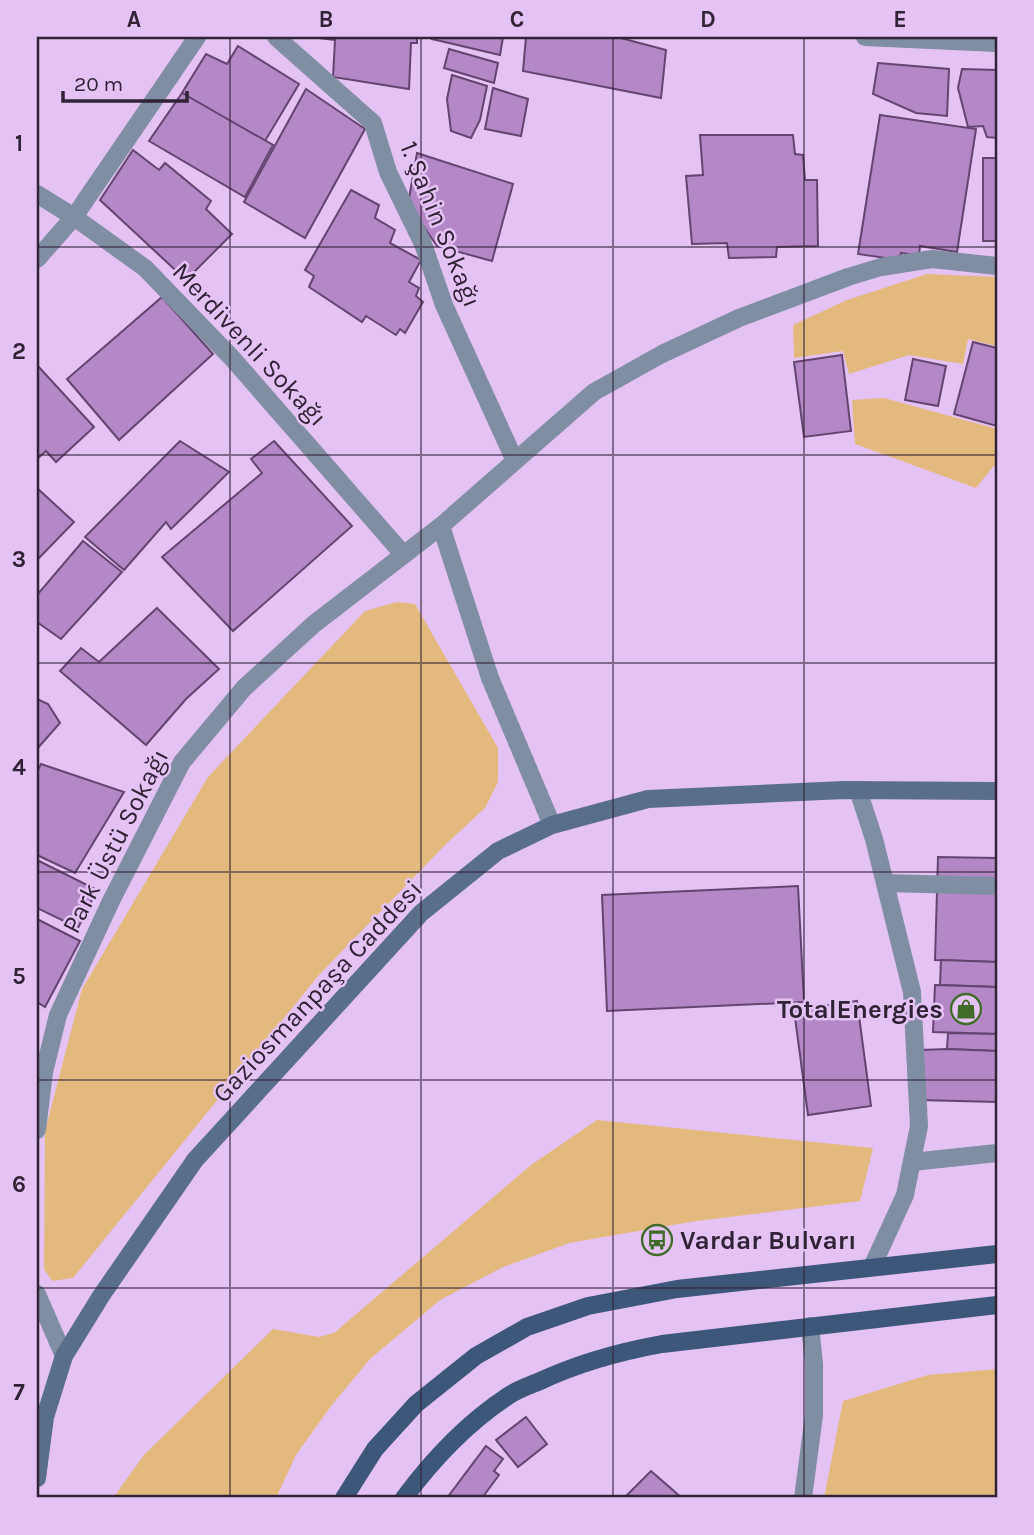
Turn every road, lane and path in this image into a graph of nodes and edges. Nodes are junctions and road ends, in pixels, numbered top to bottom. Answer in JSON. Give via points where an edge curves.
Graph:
{"nodes":[{"id":1,"x":197,"y":37,"type":"edge"},
{"id":2,"x":276,"y":37,"type":"edge"},
{"id":3,"x":865,"y":37,"type":"edge"},
{"id":4,"x":997,"y":43,"type":"edge"},
{"id":5,"x":37,"y":194,"type":"edge"},
{"id":6,"x":74,"y":217,"type":"junction"},
{"id":7,"x":37,"y":259,"type":"edge"},
{"id":8,"x":997,"y":266,"type":"edge"},
{"id":9,"x":514,"y":461,"type":"junction"},
{"id":10,"x":441,"y":526,"type":"junction"},
{"id":11,"x":403,"y":554,"type":"junction"},
{"id":12,"x":858,"y":790,"type":"junction"},
{"id":13,"x":997,"y":790,"type":"edge"},
{"id":14,"x":552,"y":825,"type":"junction"},
{"id":15,"x":885,"y":883,"type":"junction"},
{"id":16,"x":997,"y":886,"type":"edge"},
{"id":17,"x":37,"y":1130,"type":"edge"},
{"id":18,"x":997,"y":1153,"type":"edge"},
{"id":19,"x":912,"y":1162,"type":"junction"},
{"id":20,"x":997,"y":1254,"type":"edge"},
{"id":21,"x":872,"y":1267,"type":"junction"},
{"id":22,"x":37,"y":1294,"type":"edge"},
{"id":23,"x":997,"y":1305,"type":"edge"},
{"id":24,"x":810,"y":1325,"type":"junction"},
{"id":25,"x":64,"y":1356,"type":"junction"},
{"id":26,"x":37,"y":1478,"type":"edge"},
{"id":27,"x":344,"y":1498,"type":"edge"},
{"id":28,"x":404,"y":1498,"type":"edge"},
{"id":29,"x":803,"y":1498,"type":"edge"}],
"edges":[{"from":1,"to":6,"type":"street"},
{"from":2,"to":9,"type":"street","name":"1. Şahin Sokağı","via":[[373,124],[388,172]]},
{"from":3,"to":4,"type":"street"},
{"from":5,"to":6,"type":"street","name":"Merdivenli Sokağı"},
{"from":6,"to":7,"type":"street"},
{"from":6,"to":11,"type":"street","name":"Merdivenli Sokağı","via":[[145,268],[232,358]]},
{"from":8,"to":9,"type":"street","name":"Park Üstü Sokağı","via":[[932,259],[881,267],[739,318],[594,392]]},
{"from":9,"to":10,"type":"street","name":"Park Üstü Sokağı"},
{"from":10,"to":11,"type":"street","name":"Park Üstü Sokağı"},
{"from":10,"to":14,"type":"street","via":[[490,678]]},
{"from":11,"to":17,"type":"street","name":"Park Üstü Sokağı","via":[[314,624],[244,688],[182,762],[58,1015],[44,1072]]},
{"from":12,"to":13,"type":"main road","name":"Gaziosmanpaşa Caddesi"},
{"from":12,"to":14,"type":"main road","name":"Gaziosmanpaşa Caddesi","via":[[648,799]]},
{"from":12,"to":15,"type":"street"},
{"from":14,"to":25,"type":"main road","name":"Gaziosmanpaşa Caddesi","via":[[498,850],[421,913],[194,1160]]},
{"from":15,"to":16,"type":"street"},
{"from":15,"to":19,"type":"street","via":[[912,992],[919,1126]]},
{"from":18,"to":19,"type":"street"},
{"from":19,"to":21,"type":"street","via":[[905,1195]]},
{"from":20,"to":21,"type":"main road"},
{"from":21,"to":27,"type":"main road","via":[[677,1289],[589,1306],[527,1327],[476,1356],[416,1404],[375,1449]]},
{"from":22,"to":25,"type":"street"},
{"from":23,"to":24,"type":"main road"},
{"from":24,"to":28,"type":"main road","via":[[662,1344],[566,1369],[510,1395],[467,1429]]},
{"from":24,"to":29,"type":"street","via":[[814,1415]]},
{"from":25,"to":26,"type":"main road","name":"Gaziosmanpaşa Caddesi","via":[[46,1417]]}]}
